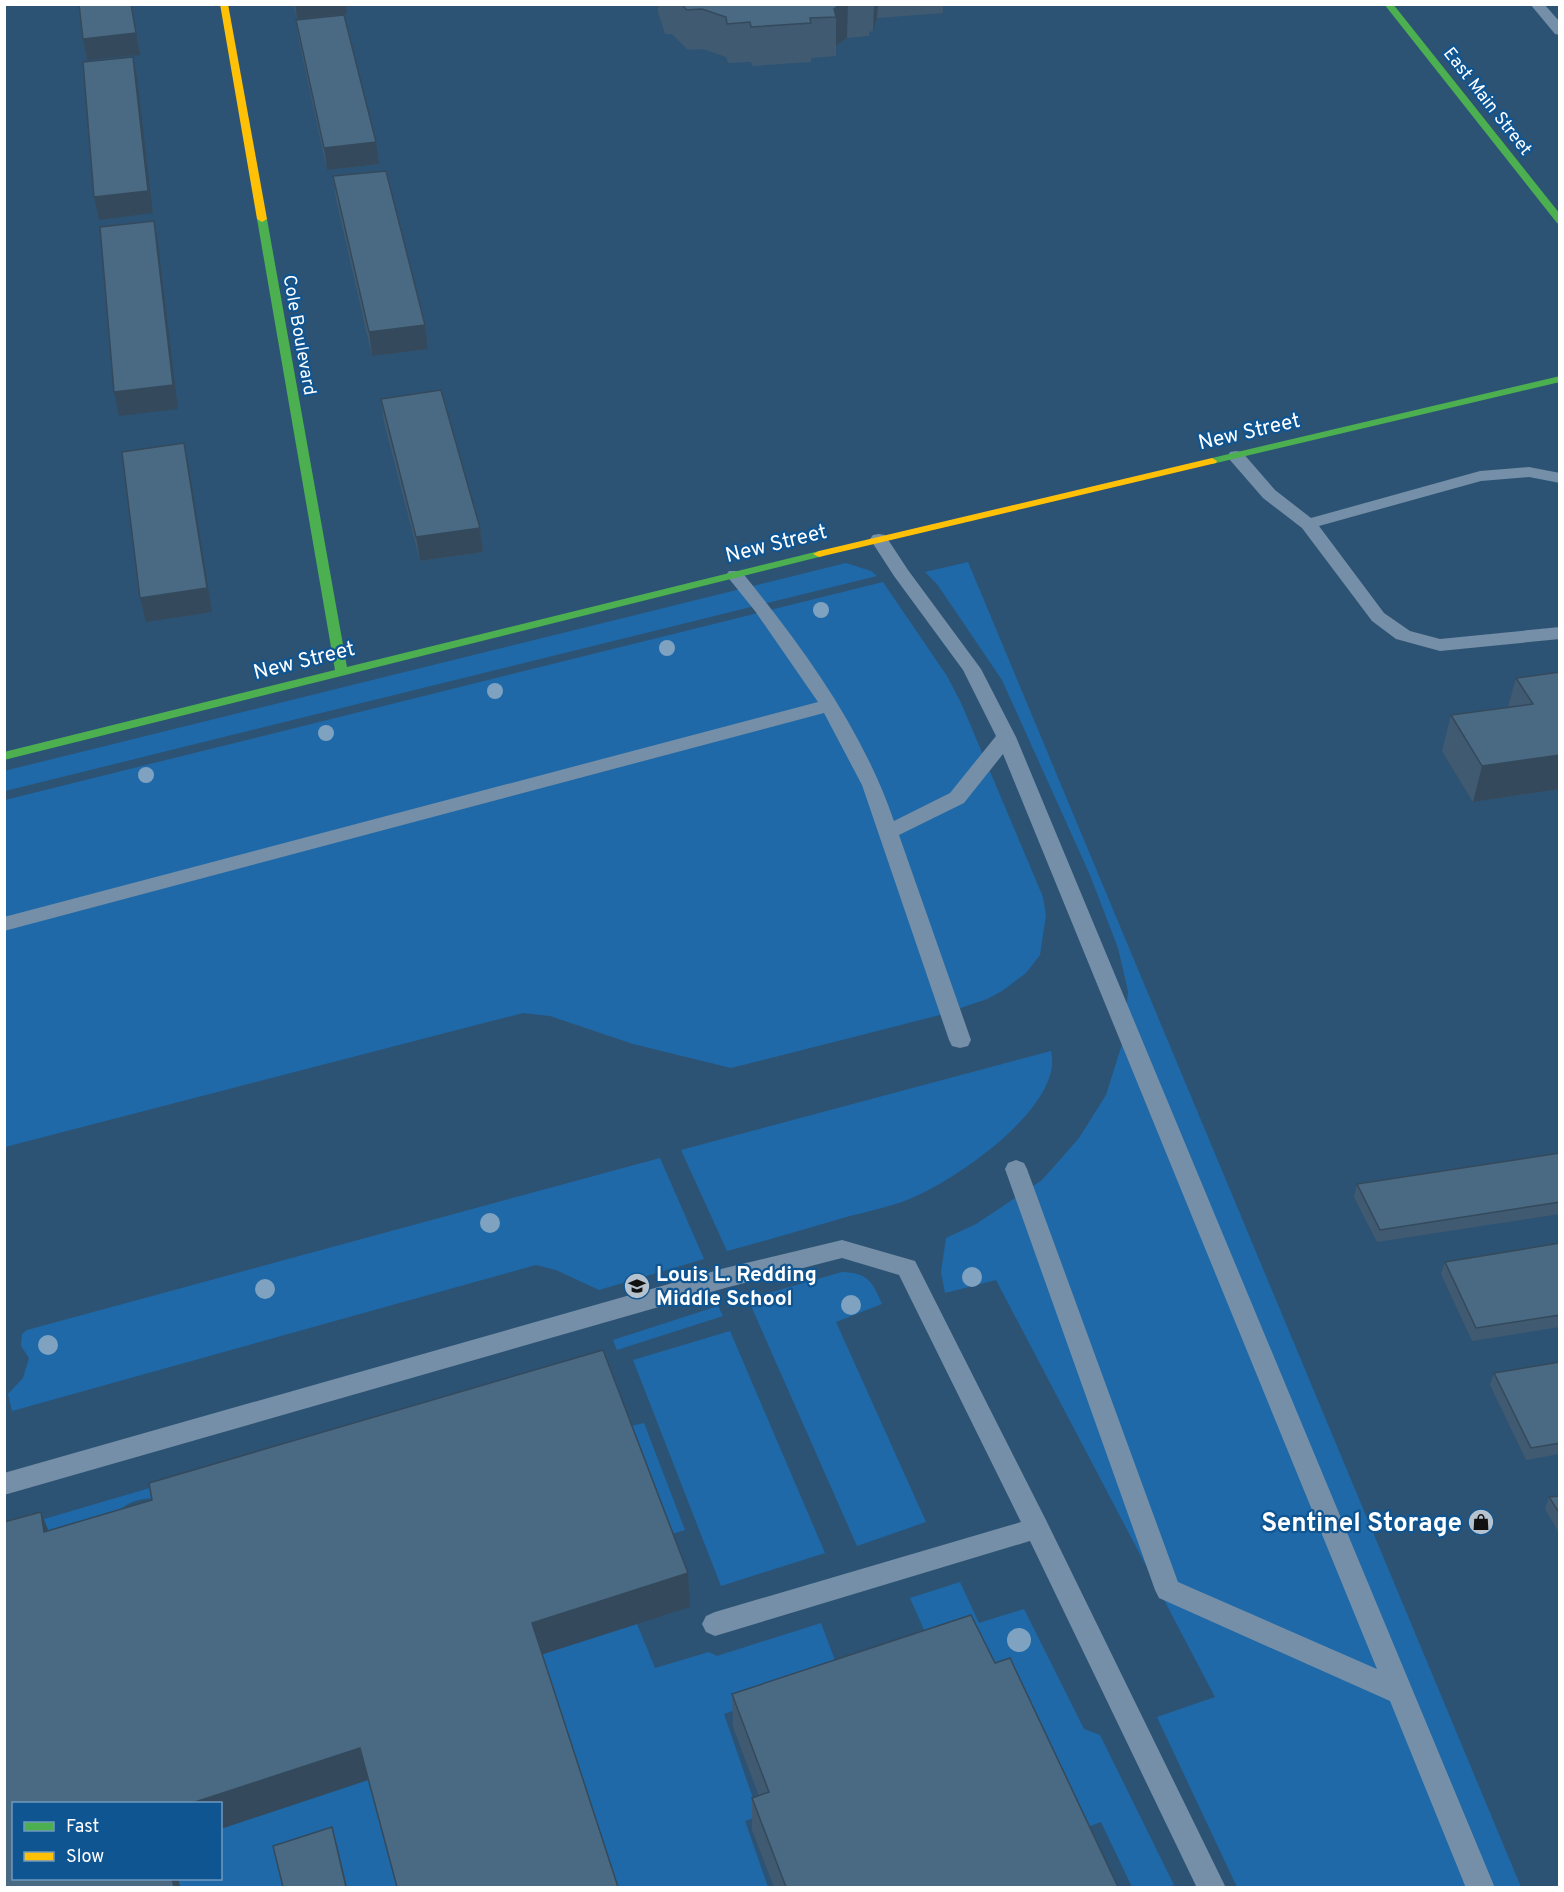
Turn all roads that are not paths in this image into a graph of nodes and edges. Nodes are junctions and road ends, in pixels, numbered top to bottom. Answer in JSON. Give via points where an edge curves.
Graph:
{"nodes":[{"id":1,"x":224,"y":4,"type":"edge"},
{"id":2,"x":1388,"y":4,"type":"edge"},
{"id":3,"x":1536,"y":4,"type":"edge"},
{"id":4,"x":1560,"y":31,"type":"edge"},
{"id":5,"x":1560,"y":221,"type":"edge"},
{"id":6,"x":1560,"y":379,"type":"edge"},
{"id":7,"x":1236,"y":456,"type":"junction"},
{"id":8,"x":1560,"y":478,"type":"edge"},
{"id":9,"x":1308,"y":524,"type":"junction"},
{"id":10,"x":879,"y":539,"type":"junction"},
{"id":11,"x":735,"y":575,"type":"junction"},
{"id":12,"x":1560,"y":633,"type":"edge"},
{"id":13,"x":342,"y":672,"type":"junction"},
{"id":14,"x":830,"y":705,"type":"junction"},
{"id":15,"x":1005,"y":737,"type":"junction"},
{"id":16,"x":4,"y":756,"type":"edge"},
{"id":17,"x":890,"y":832,"type":"junction"},
{"id":18,"x":4,"y":924,"type":"edge"},
{"id":19,"x":960,"y":1040,"type":"dead end"},
{"id":20,"x":1016,"y":1169,"type":"dead end"},
{"id":21,"x":4,"y":1484,"type":"edge"},
{"id":22,"x":1037,"y":1528,"type":"junction"},
{"id":23,"x":715,"y":1624,"type":"dead end"},
{"id":24,"x":1400,"y":1692,"type":"junction"},
{"id":25,"x":1212,"y":1887,"type":"edge"},
{"id":26,"x":1480,"y":1887,"type":"edge"}],
"edges":[{"from":1,"to":13,"type":"street","name":"Cole Boulevard"},
{"from":2,"to":5,"type":"street","name":"East Main Street"},
{"from":3,"to":4,"type":"lane"},
{"from":6,"to":7,"type":"street","name":"New Street"},
{"from":7,"to":9,"type":"lane","via":[[1269,494]]},
{"from":7,"to":10,"type":"street","name":"New Street"},
{"from":8,"to":9,"type":"lane","via":[[1529,472],[1480,476]]},
{"from":9,"to":12,"type":"lane","via":[[1378,617],[1403,635],[1440,645]]},
{"from":10,"to":11,"type":"street","name":"New Street"},
{"from":10,"to":15,"type":"lane","via":[[972,669]]},
{"from":11,"to":13,"type":"street","name":"New Street"},
{"from":11,"to":14,"type":"lane"},
{"from":13,"to":16,"type":"street","name":"New Street"},
{"from":14,"to":17,"type":"lane","via":[[872,784]]},
{"from":14,"to":18,"type":"lane"},
{"from":15,"to":17,"type":"lane","via":[[957,798]]},
{"from":15,"to":24,"type":"lane"},
{"from":17,"to":19,"type":"lane"},
{"from":20,"to":24,"type":"lane","via":[[1168,1590]]},
{"from":21,"to":22,"type":"lane","via":[[725,1278],[842,1249],[907,1268]]},
{"from":22,"to":23,"type":"lane"},
{"from":22,"to":25,"type":"lane"},
{"from":24,"to":26,"type":"lane"}]}
